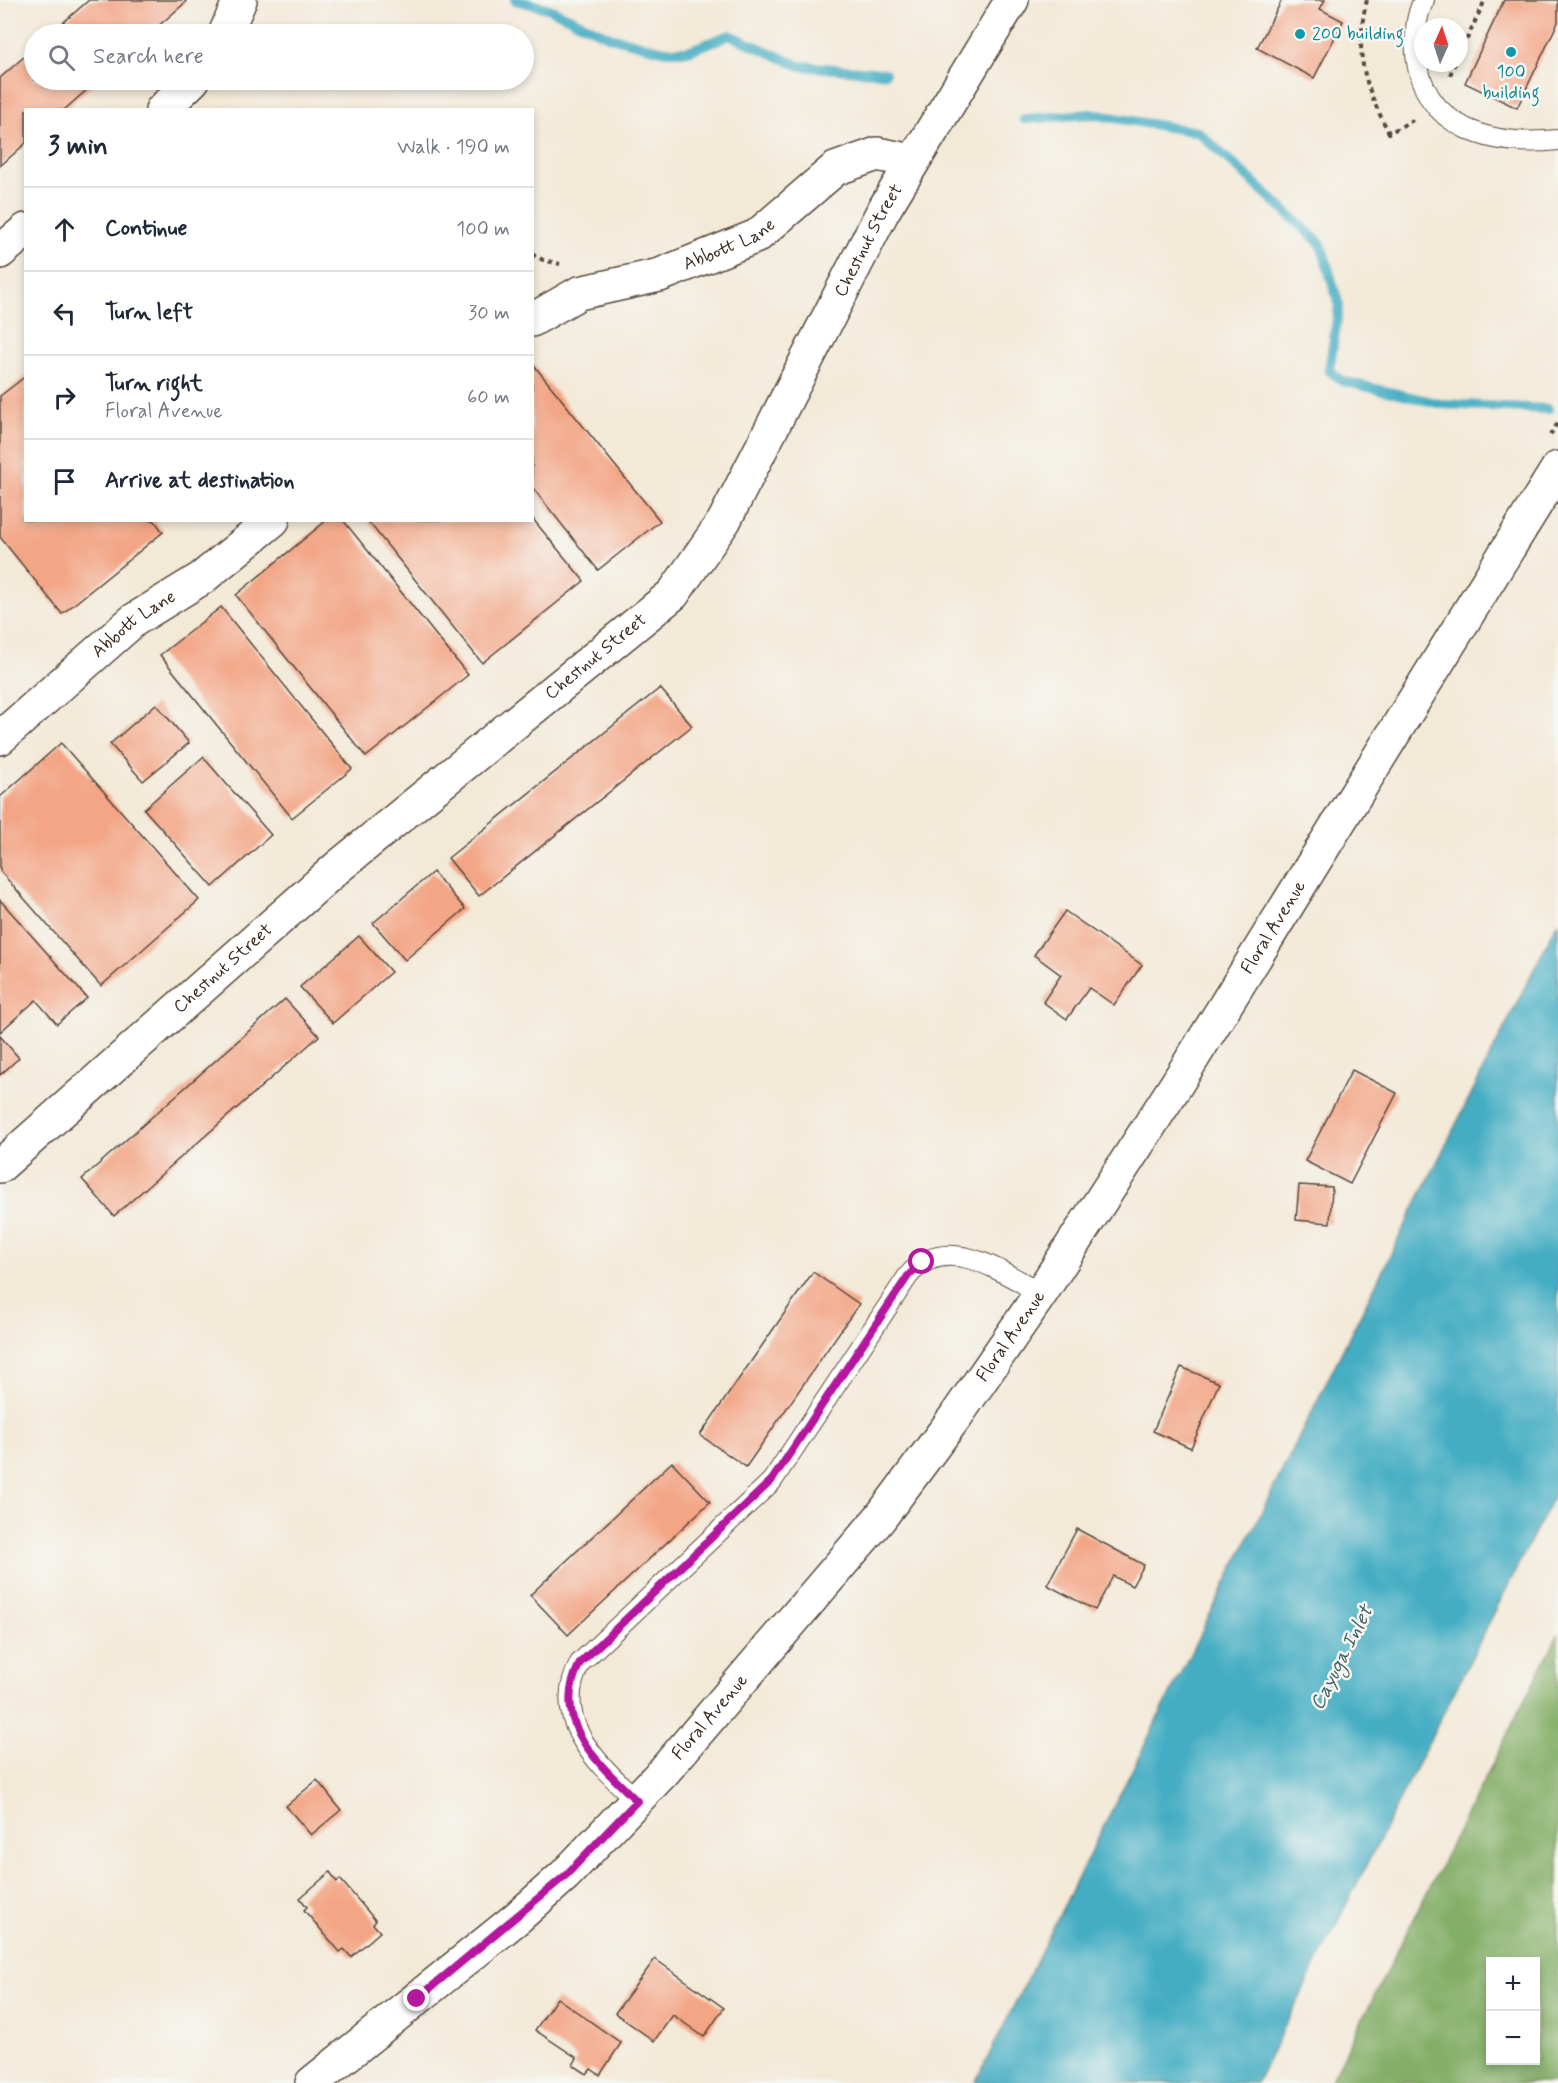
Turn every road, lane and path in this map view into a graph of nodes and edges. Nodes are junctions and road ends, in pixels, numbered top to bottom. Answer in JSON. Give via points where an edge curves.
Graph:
{"nodes":[{"id":1,"x":240,"y":0,"type":"edge"},
{"id":2,"x":1012,"y":0,"type":"edge"},
{"id":3,"x":1424,"y":0,"type":"edge"},
{"id":4,"x":1485,"y":0,"type":"edge"},
{"id":5,"x":229,"y":24,"type":"edge"},
{"id":6,"x":1468,"y":37,"type":"edge"},
{"id":7,"x":183,"y":90,"type":"edge"},
{"id":8,"x":164,"y":108,"type":"edge"},
{"id":9,"x":1558,"y":140,"type":"edge"},
{"id":10,"x":912,"y":161,"type":"junction"},
{"id":11,"x":24,"y":232,"type":"edge"},
{"id":12,"x":0,"y":252,"type":"edge"},
{"id":13,"x":534,"y":319,"type":"edge"},
{"id":14,"x":1558,"y":423,"type":"edge"},
{"id":15,"x":1553,"y":454,"type":"edge"},
{"id":16,"x":271,"y":522,"type":"edge"},
{"id":17,"x":0,"y":738,"type":"edge"},
{"id":18,"x":0,"y":1166,"type":"edge"},
{"id":19,"x":1041,"y":1293,"type":"junction"},
{"id":20,"x":637,"y":1801,"type":"junction"},
{"id":21,"x":312,"y":2083,"type":"edge"}],
"edges":[{"from":1,"to":5,"type":"street"},
{"from":2,"to":10,"type":"street","name":"Chestnut Street"},
{"from":3,"to":9,"type":"lane","via":[[1415,30],[1417,66],[1427,94],[1436,105],[1472,132],[1496,140]]},
{"from":4,"to":6,"type":"path"},
{"from":7,"to":8,"type":"street"},
{"from":10,"to":13,"type":"street","name":"Abbott Lane","via":[[876,154],[836,169],[757,236],[660,275],[579,293]]},
{"from":10,"to":18,"type":"street","name":"Chestnut Street","via":[[724,521],[673,594],[338,867]]},
{"from":11,"to":12,"type":"street"},
{"from":14,"to":15,"type":"path"},
{"from":15,"to":19,"type":"street","name":"Floral Avenue","via":[[1182,1076]]},
{"from":16,"to":17,"type":"street","name":"Abbott Lane","via":[[202,578],[134,620]]},
{"from":19,"to":20,"type":"street","name":"Floral Avenue","via":[[880,1518]]},
{"from":19,"to":20,"type":"lane","via":[[969,1258],[942,1255],[922,1262],[908,1276],[772,1480],[580,1663],[569,1695],[580,1739]]},
{"from":20,"to":21,"type":"street","name":"Floral Avenue","via":[[566,1875],[517,1918]]}]}
